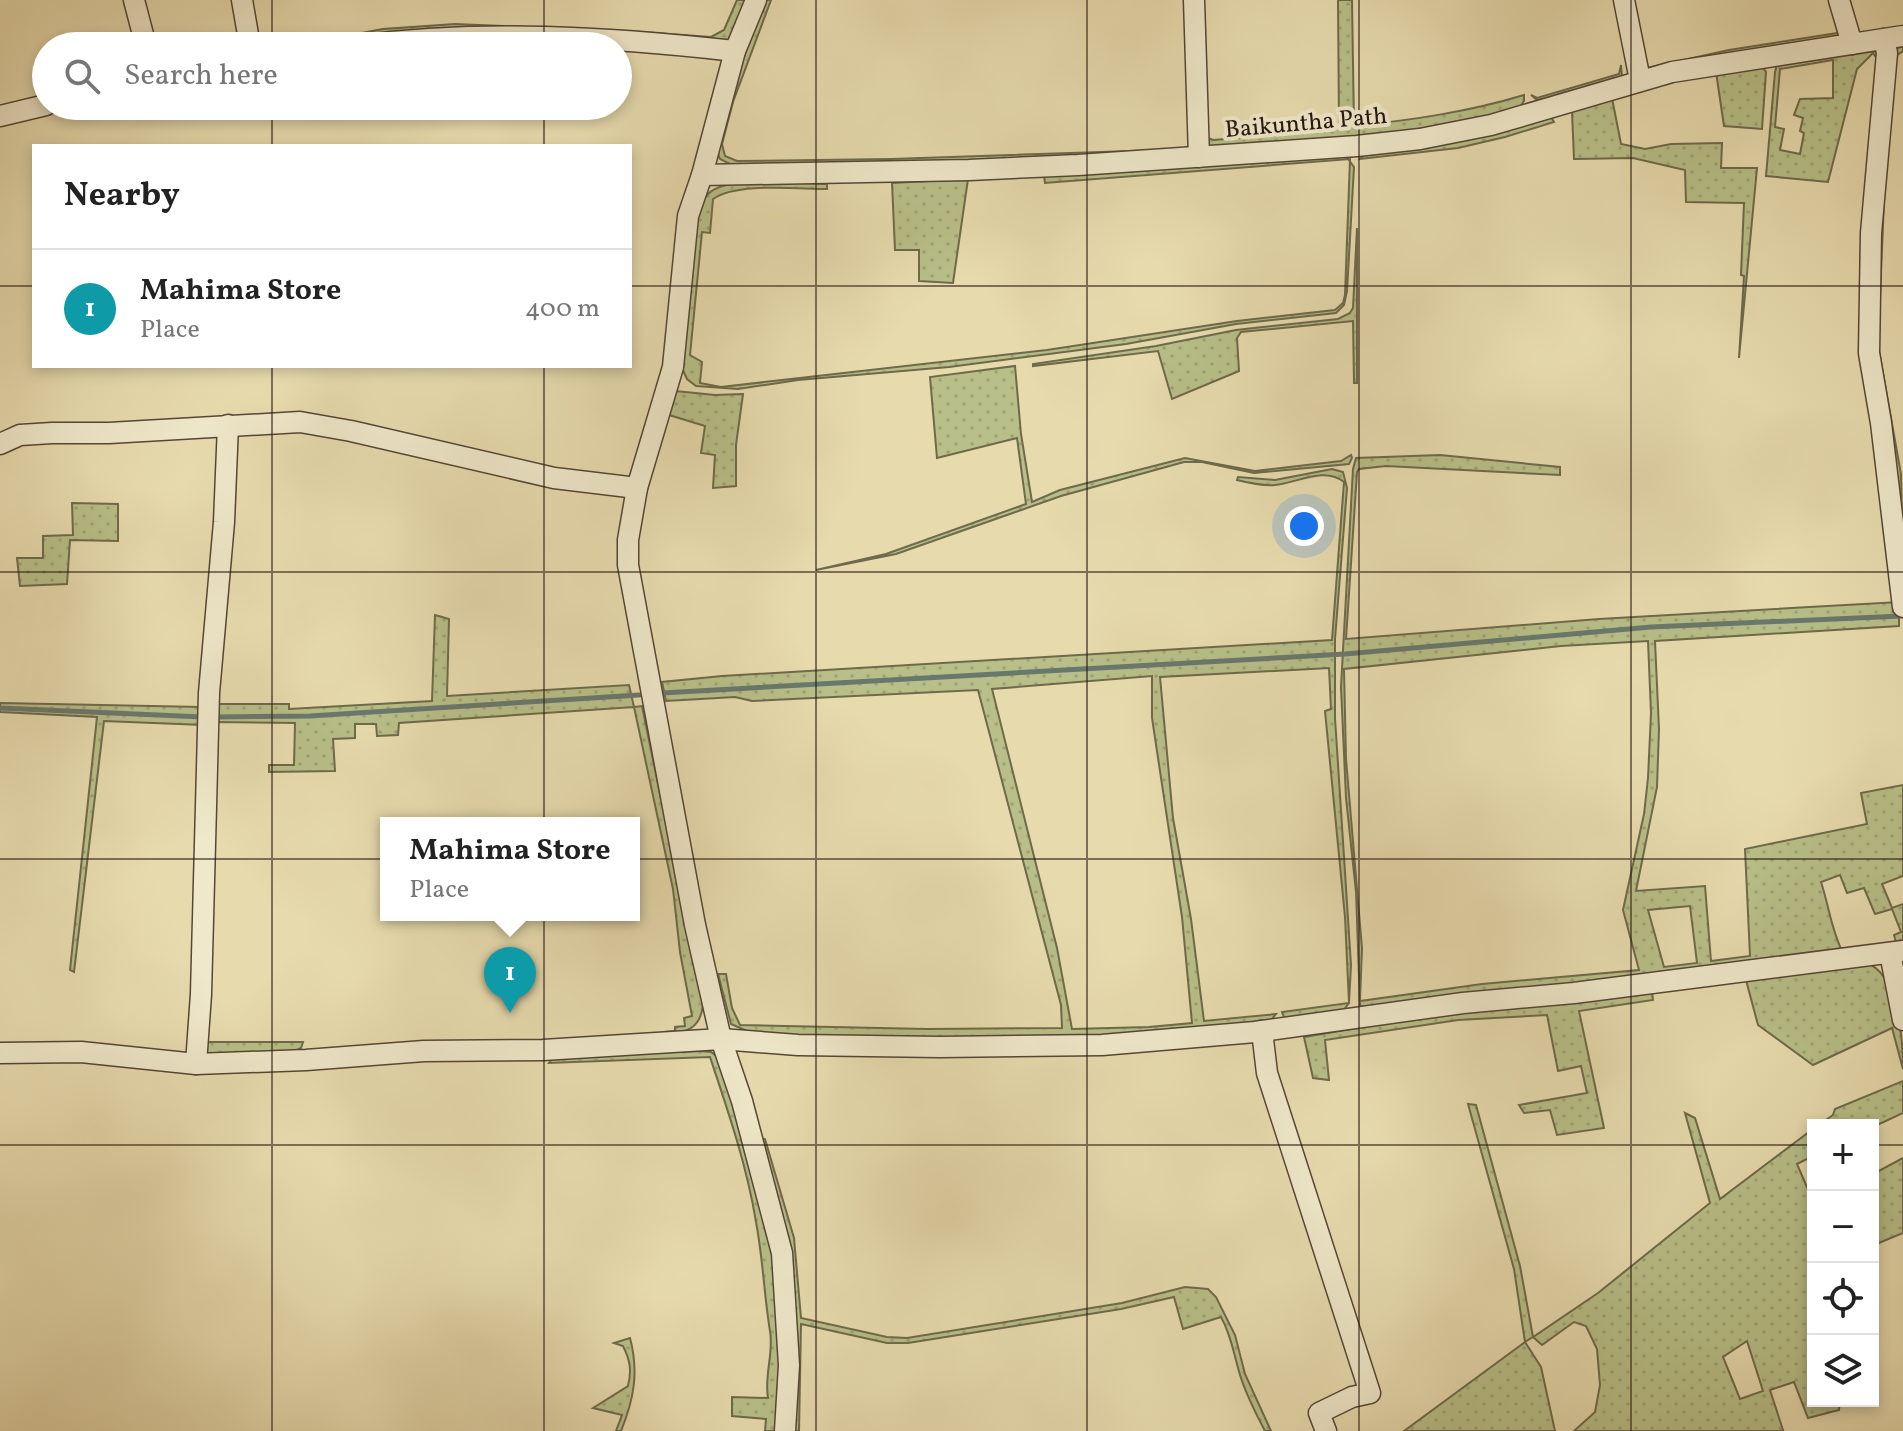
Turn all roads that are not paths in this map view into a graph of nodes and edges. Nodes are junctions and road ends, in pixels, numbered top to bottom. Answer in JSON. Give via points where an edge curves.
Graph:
{"nodes":[{"id":1,"x":134,"y":0,"type":"edge"},
{"id":2,"x":242,"y":0,"type":"edge"},
{"id":3,"x":756,"y":0,"type":"edge"},
{"id":4,"x":1194,"y":0,"type":"edge"},
{"id":5,"x":1624,"y":0,"type":"edge"},
{"id":6,"x":1839,"y":0,"type":"edge"},
{"id":7,"x":142,"y":32,"type":"edge"},
{"id":8,"x":248,"y":32,"type":"edge"},
{"id":9,"x":1893,"y":38,"type":"edge"},
{"id":10,"x":632,"y":41,"type":"edge"},
{"id":11,"x":1852,"y":44,"type":"junction"},
{"id":12,"x":735,"y":51,"type":"junction"},
{"id":13,"x":1640,"y":80,"type":"junction"},
{"id":14,"x":32,"y":108,"type":"edge"},
{"id":15,"x":0,"y":116,"type":"edge"},
{"id":16,"x":1199,"y":157,"type":"junction"},
{"id":17,"x":702,"y":175,"type":"junction"},
{"id":18,"x":228,"y":425,"type":"junction"},
{"id":19,"x":0,"y":444,"type":"edge"},
{"id":20,"x":637,"y":488,"type":"junction"},
{"id":21,"x":1903,"y":607,"type":"edge"},
{"id":22,"x":1896,"y":952,"type":"edge"},
{"id":23,"x":1903,"y":1020,"type":"edge"},
{"id":24,"x":1262,"y":1031,"type":"junction"},
{"id":25,"x":721,"y":1039,"type":"junction"},
{"id":26,"x":0,"y":1053,"type":"edge"},
{"id":27,"x":196,"y":1064,"type":"junction"},
{"id":28,"x":785,"y":1431,"type":"edge"},
{"id":29,"x":1326,"y":1431,"type":"edge"}],
"edges":[{"from":1,"to":7,"type":"street"},
{"from":2,"to":8,"type":"street"},
{"from":3,"to":12,"type":"street"},
{"from":4,"to":16,"type":"street"},
{"from":5,"to":13,"type":"street"},
{"from":6,"to":11,"type":"street"},
{"from":9,"to":11,"type":"street","name":"Baikuntha Path"},
{"from":9,"to":21,"type":"street","via":[[1887,53],[1871,233],[1869,353]]},
{"from":10,"to":12,"type":"street"},
{"from":11,"to":13,"type":"street","name":"Baikuntha Path"},
{"from":12,"to":17,"type":"street"},
{"from":13,"to":16,"type":"street","name":"Baikuntha Path","via":[[1491,125],[1420,139]]},
{"from":14,"to":15,"type":"street"},
{"from":16,"to":17,"type":"street","name":"Baikuntha Path","via":[[969,170]]},
{"from":17,"to":20,"type":"street","via":[[688,216],[670,383]]},
{"from":18,"to":19,"type":"street","via":[[20,435]]},
{"from":18,"to":20,"type":"street","via":[[317,425],[540,475]]},
{"from":18,"to":27,"type":"street","via":[[209,693]]},
{"from":20,"to":25,"type":"street","via":[[628,540],[631,594]]},
{"from":22,"to":23,"type":"street"},
{"from":22,"to":24,"type":"street"},
{"from":24,"to":25,"type":"street","via":[[1102,1045],[924,1047]]},
{"from":24,"to":29,"type":"street","via":[[1267,1073],[1370,1393],[1319,1413]]},
{"from":25,"to":27,"type":"street"},
{"from":25,"to":28,"type":"street","via":[[782,1253],[789,1365]]},
{"from":26,"to":27,"type":"street","via":[[81,1052]]}]}
